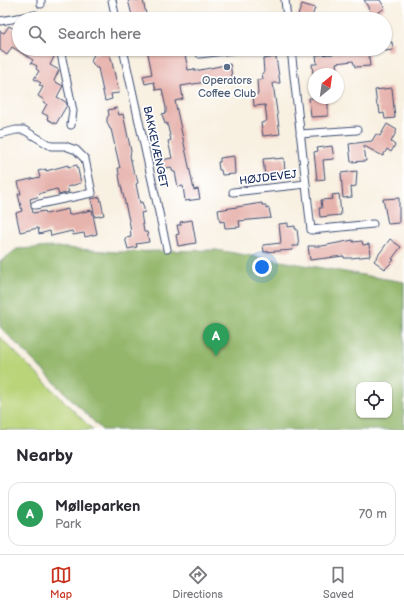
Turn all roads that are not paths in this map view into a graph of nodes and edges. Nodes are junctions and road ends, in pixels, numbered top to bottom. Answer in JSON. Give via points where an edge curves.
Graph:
{"nodes":[{"id":1,"x":112,"y":0,"type":"edge"},
{"id":2,"x":285,"y":0,"type":"edge"},
{"id":3,"x":115,"y":12,"type":"edge"},
{"id":4,"x":286,"y":12,"type":"edge"},
{"id":5,"x":12,"y":19,"type":"edge"},
{"id":6,"x":0,"y":21,"type":"edge"},
{"id":7,"x":61,"y":56,"type":"edge"},
{"id":8,"x":125,"y":56,"type":"edge"},
{"id":9,"x":292,"y":56,"type":"edge"},
{"id":10,"x":71,"y":125,"type":"dead end"},
{"id":11,"x":357,"y":130,"type":"dead end"},
{"id":12,"x":0,"y":134,"type":"edge"},
{"id":13,"x":300,"y":134,"type":"junction"},
{"id":14,"x":306,"y":184,"type":"junction"},
{"id":15,"x":233,"y":192,"type":"dead end"},
{"id":16,"x":36,"y":205,"type":"dead end"},
{"id":17,"x":373,"y":224,"type":"dead end"},
{"id":18,"x":167,"y":249,"type":"dead end"}],
"edges":[{"from":1,"to":3,"type":"street"},
{"from":2,"to":4,"type":"street"},
{"from":5,"to":6,"type":"street"},
{"from":7,"to":10,"type":"street","via":[[73,111]]},
{"from":8,"to":18,"type":"street","name":"BAKKEVÆNGET"},
{"from":9,"to":13,"type":"street"},
{"from":11,"to":13,"type":"street"},
{"from":12,"to":16,"type":"street","via":[[24,130],[51,146],[65,146],[76,150],[84,159],[92,193]]},
{"from":13,"to":14,"type":"street"},
{"from":14,"to":15,"type":"street","name":"HØJDEVEJ"},
{"from":14,"to":17,"type":"street","via":[[311,230]]}]}
